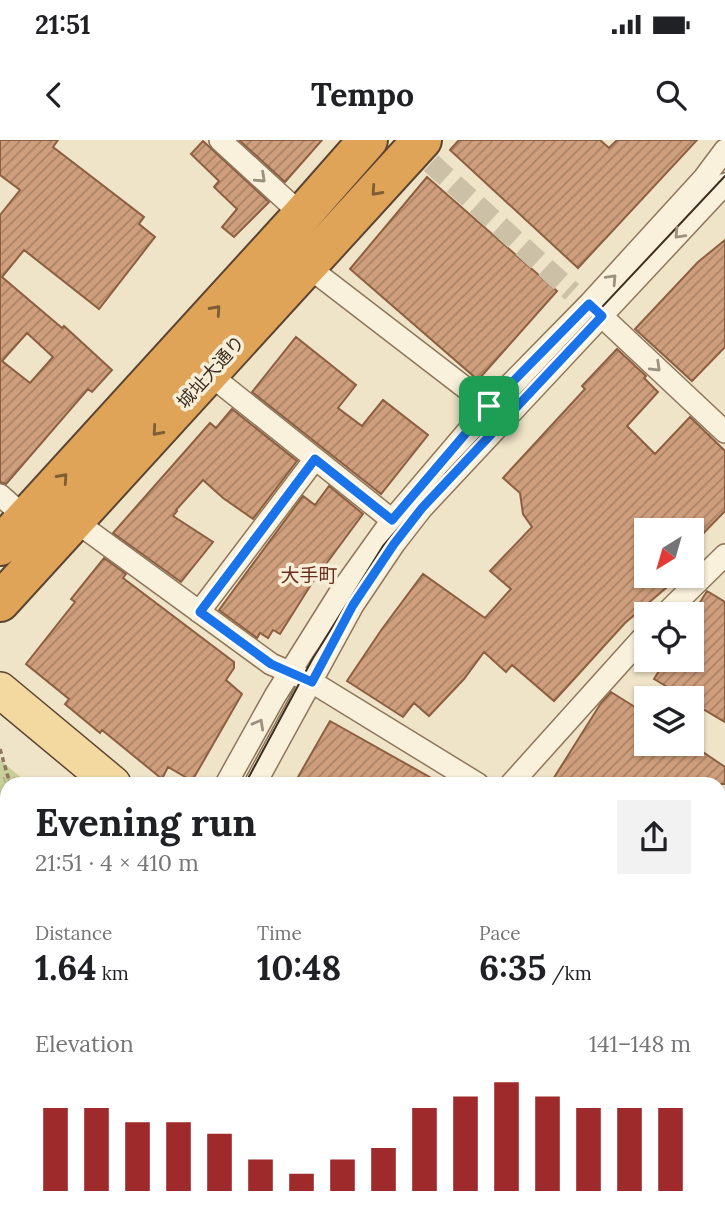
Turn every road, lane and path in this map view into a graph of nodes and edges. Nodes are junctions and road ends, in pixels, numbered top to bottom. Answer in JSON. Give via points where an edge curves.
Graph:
{"nodes":[{"id":1,"x":220,"y":140,"type":"edge"},
{"id":2,"x":368,"y":140,"type":"edge"},
{"id":3,"x":422,"y":140,"type":"edge"},
{"id":4,"x":725,"y":149,"type":"edge"},
{"id":5,"x":725,"y":184,"type":"edge"},
{"id":6,"x":302,"y":215,"type":"junction"},
{"id":7,"x":307,"y":266,"type":"junction"},
{"id":8,"x":595,"y":310,"type":"junction"},
{"id":9,"x":209,"y":374,"type":"junction"},
{"id":10,"x":489,"y":406,"type":"junction"},
{"id":11,"x":725,"y":432,"type":"edge"},
{"id":12,"x":315,"y":459,"type":"junction"},
{"id":13,"x":13,"y":507,"type":"edge"},
{"id":14,"x":392,"y":520,"type":"junction"},
{"id":15,"x":75,"y":521,"type":"junction"},
{"id":16,"x":0,"y":546,"type":"edge"},
{"id":17,"x":725,"y":555,"type":"edge"},
{"id":18,"x":0,"y":602,"type":"edge"},
{"id":19,"x":677,"y":602,"type":"edge"},
{"id":20,"x":200,"y":612,"type":"junction"},
{"id":21,"x":634,"y":647,"type":"edge"},
{"id":22,"x":290,"y":672,"type":"junction"},
{"id":23,"x":312,"y":682,"type":"junction"},
{"id":24,"x":0,"y":690,"type":"edge"},
{"id":25,"x":0,"y":719,"type":"edge"},
{"id":26,"x":0,"y":749,"type":"edge"},
{"id":27,"x":8,"y":777,"type":"edge"},
{"id":28,"x":69,"y":777,"type":"edge"},
{"id":29,"x":105,"y":777,"type":"edge"},
{"id":30,"x":230,"y":777,"type":"edge"},
{"id":31,"x":259,"y":777,"type":"edge"},
{"id":32,"x":467,"y":777,"type":"edge"},
{"id":33,"x":518,"y":777,"type":"edge"}],
"edges":[{"from":1,"to":6,"type":"street","one_way":true},
{"from":2,"to":6,"type":"highway"},
{"from":3,"to":7,"type":"highway","name":"城址大通り","one_way":true},
{"from":8,"to":4,"type":"street","one_way":true},
{"from":5,"to":8,"type":"street","one_way":true},
{"from":13,"to":6,"type":"highway","one_way":true},
{"from":7,"to":9,"type":"highway","name":"城址大通り"},
{"from":7,"to":10,"type":"street"},
{"from":8,"to":10,"type":"street"},
{"from":8,"to":11,"type":"street","one_way":true},
{"from":8,"to":23,"type":"street","via":[[415,517],[353,605]]},
{"from":9,"to":12,"type":"street"},
{"from":9,"to":15,"type":"highway","name":"城址大通り","one_way":true},
{"from":10,"to":14,"type":"street"},
{"from":12,"to":14,"type":"street"},
{"from":12,"to":20,"type":"street"},
{"from":13,"to":16,"type":"highway"},
{"from":14,"to":22,"type":"street"},
{"from":15,"to":18,"type":"highway","name":"城址大通り"},
{"from":15,"to":20,"type":"street"},
{"from":17,"to":19,"type":"street"},
{"from":20,"to":22,"type":"street","via":[[271,664]]},
{"from":21,"to":33,"type":"street"},
{"from":22,"to":23,"type":"street"},
{"from":30,"to":22,"type":"street","one_way":true},
{"from":23,"to":31,"type":"street"},
{"from":23,"to":32,"type":"street"},
{"from":24,"to":29,"type":"main road"},
{"from":25,"to":28,"type":"main road"},
{"from":26,"to":27,"type":"path"}]}
